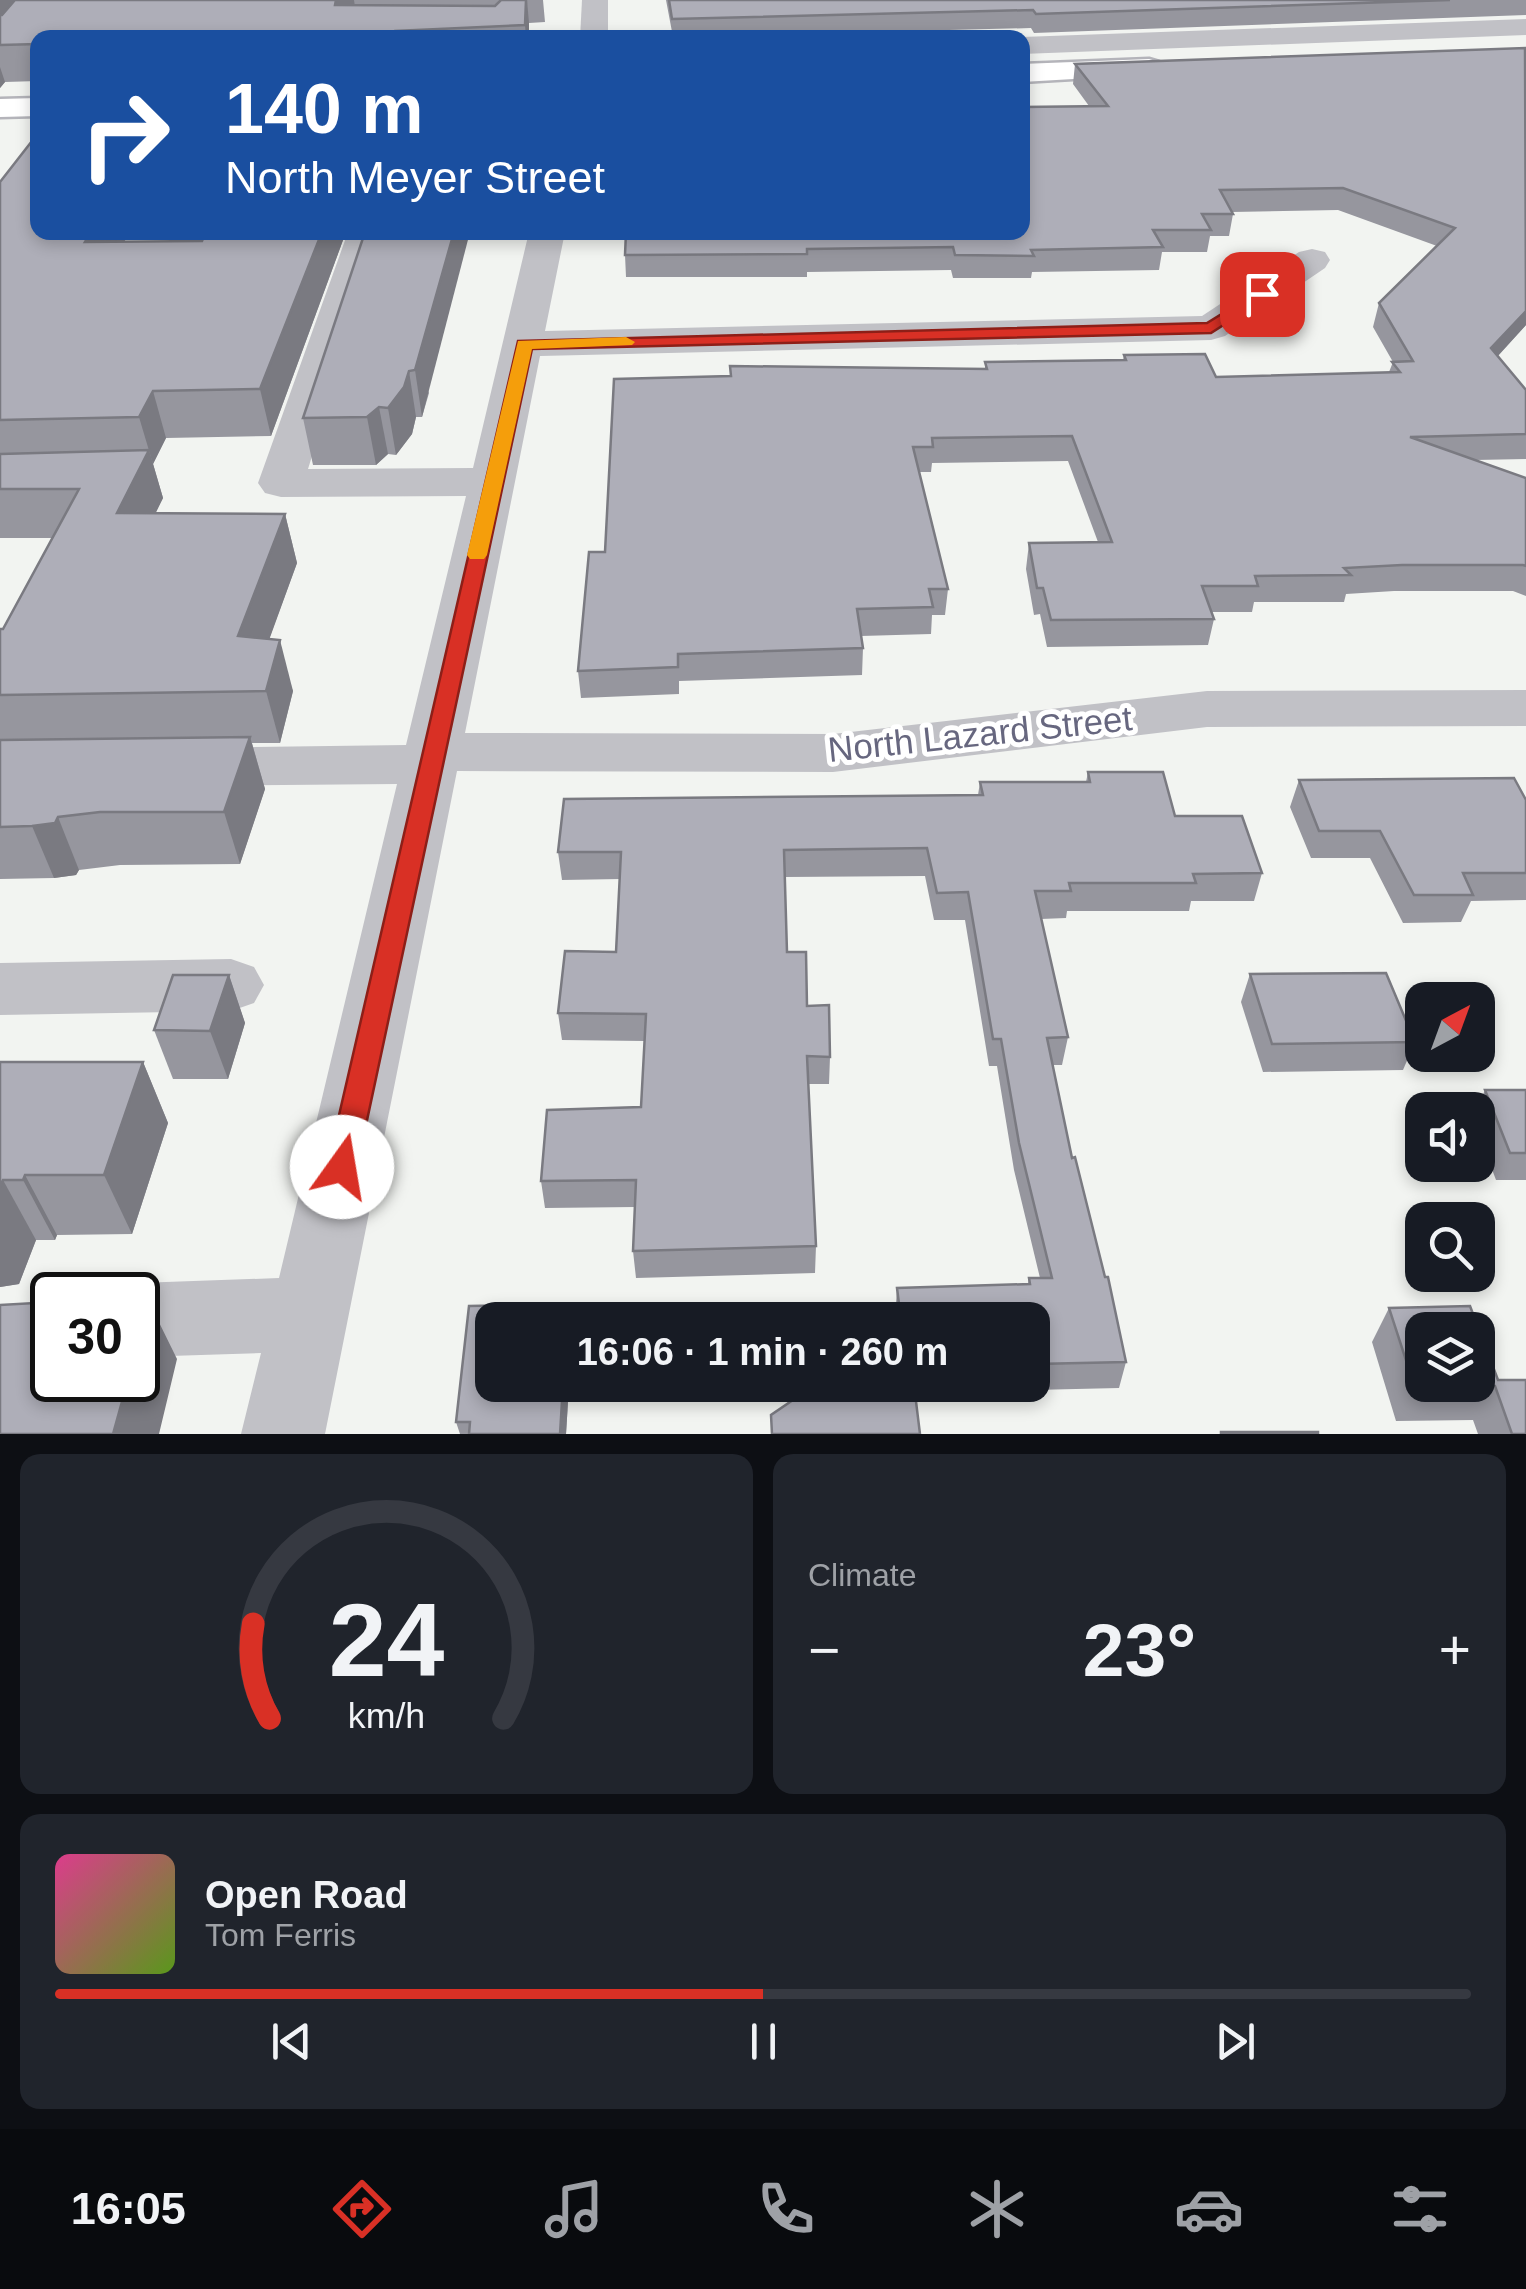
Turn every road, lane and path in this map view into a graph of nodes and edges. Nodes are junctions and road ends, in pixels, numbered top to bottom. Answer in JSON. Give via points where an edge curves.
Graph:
{"nodes":[{"id":1,"x":595,"y":0,"type":"edge"},
{"id":2,"x":1510,"y":0,"type":"edge"},
{"id":3,"x":1526,"y":11,"type":"edge"},
{"id":4,"x":1526,"y":27,"type":"edge"},
{"id":5,"x":595,"y":30,"type":"edge"},
{"id":6,"x":1030,"y":46,"type":"edge"},
{"id":7,"x":1526,"y":54,"type":"edge"},
{"id":8,"x":1030,"y":73,"type":"edge"},
{"id":9,"x":30,"y":107,"type":"edge"},
{"id":10,"x":0,"y":108,"type":"edge"},
{"id":11,"x":362,"y":240,"type":"edge"},
{"id":12,"x":544,"y":240,"type":"edge"},
{"id":13,"x":1312,"y":260,"type":"dead end"},
{"id":14,"x":524,"y":344,"type":"junction"},
{"id":15,"x":494,"y":482,"type":"junction"},
{"id":16,"x":1526,"y":708,"type":"edge"},
{"id":17,"x":432,"y":758,"type":"junction"},
{"id":18,"x":137,"y":767,"type":"edge"},
{"id":19,"x":231,"y":985,"type":"dead end"},
{"id":20,"x":0,"y":989,"type":"edge"},
{"id":21,"x":310,"y":1314,"type":"junction"},
{"id":22,"x":160,"y":1319,"type":"edge"},
{"id":23,"x":283,"y":1434,"type":"edge"}],
"edges":[{"from":1,"to":5,"type":"street"},
{"from":2,"to":3,"type":"street"},
{"from":4,"to":6,"type":"street"},
{"from":7,"to":8,"type":"main road"},
{"from":9,"to":10,"type":"main road"},
{"from":11,"to":15,"type":"street","via":[[280,483]]},
{"from":12,"to":14,"type":"street"},
{"from":13,"to":14,"type":"street","via":[[1211,328]]},
{"from":14,"to":15,"type":"street"},
{"from":15,"to":17,"type":"street"},
{"from":16,"to":17,"type":"street","name":"North Lazard Street","via":[[1207,709],[833,753]]},
{"from":17,"to":18,"type":"street","name":"North Lazard Street"},
{"from":17,"to":21,"type":"street"},
{"from":19,"to":20,"type":"street"},
{"from":21,"to":22,"type":"street"},
{"from":21,"to":23,"type":"street"}]}
